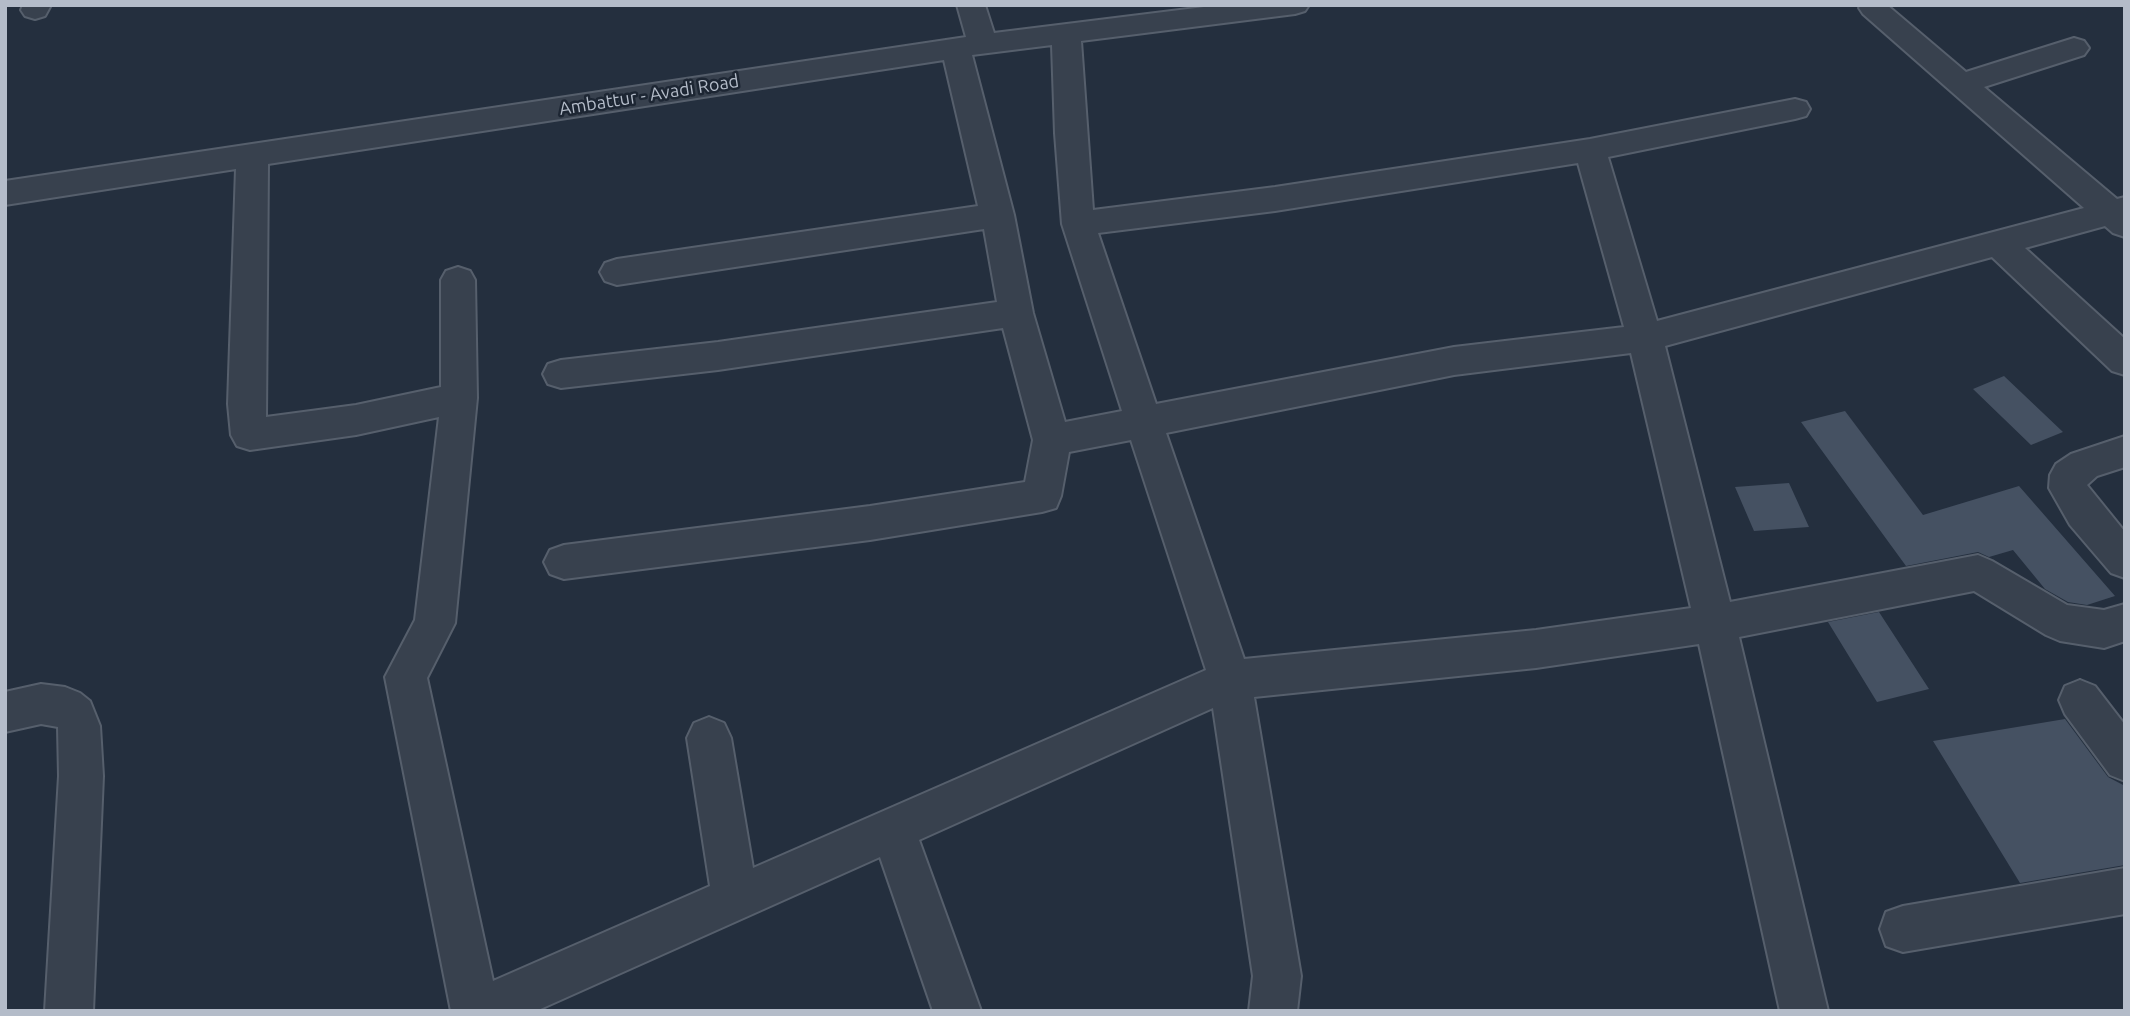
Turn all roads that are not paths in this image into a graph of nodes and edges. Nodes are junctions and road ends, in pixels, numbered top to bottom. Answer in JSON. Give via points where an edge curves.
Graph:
{"nodes":[{"id":1,"x":971,"y":5,"type":"edge"},
{"id":2,"x":1294,"y":5,"type":"edge"},
{"id":3,"x":1873,"y":8,"type":"dead end"},
{"id":4,"x":1171,"y":13,"type":"edge"},
{"id":5,"x":1066,"y":33,"type":"junction"},
{"id":6,"x":970,"y":46,"type":"junction"},
{"id":7,"x":2074,"y":48,"type":"dead end"},
{"id":8,"x":1961,"y":84,"type":"junction"},
{"id":9,"x":1795,"y":109,"type":"dead end"},
{"id":10,"x":1590,"y":150,"type":"junction"},
{"id":11,"x":253,"y":155,"type":"junction"},
{"id":12,"x":5,"y":193,"type":"edge"},
{"id":13,"x":998,"y":215,"type":"junction"},
{"id":14,"x":2120,"y":216,"type":"edge"},
{"id":15,"x":1078,"y":224,"type":"junction"},
{"id":16,"x":1999,"y":244,"type":"junction"},
{"id":17,"x":617,"y":272,"type":"dead end"},
{"id":18,"x":458,"y":280,"type":"dead end"},
{"id":19,"x":1016,"y":313,"type":"junction"},
{"id":20,"x":1644,"y":338,"type":"junction"},
{"id":21,"x":2125,"y":361,"type":"edge"},
{"id":22,"x":561,"y":374,"type":"dead end"},
{"id":23,"x":459,"y":398,"type":"junction"},
{"id":24,"x":1143,"y":422,"type":"junction"},
{"id":25,"x":1052,"y":440,"type":"junction"},
{"id":26,"x":2125,"y":451,"type":"edge"},
{"id":27,"x":2125,"y":561,"type":"edge"},
{"id":28,"x":564,"y":562,"type":"dead end"},
{"id":29,"x":2125,"y":622,"type":"edge"},
{"id":30,"x":1715,"y":623,"type":"junction"},
{"id":31,"x":1230,"y":680,"type":"junction"},
{"id":32,"x":2080,"y":700,"type":"dead end"},
{"id":33,"x":5,"y":712,"type":"edge"},
{"id":34,"x":709,"y":737,"type":"dead end"},
{"id":35,"x":2125,"y":760,"type":"edge"},
{"id":36,"x":893,"y":830,"type":"junction"},
{"id":37,"x":2125,"y":891,"type":"edge"},
{"id":38,"x":735,"y":899,"type":"junction"},
{"id":39,"x":1903,"y":929,"type":"dead end"},
{"id":40,"x":69,"y":1011,"type":"edge"},
{"id":41,"x":475,"y":1011,"type":"edge"},
{"id":42,"x":480,"y":1011,"type":"edge"},
{"id":43,"x":957,"y":1011,"type":"edge"},
{"id":44,"x":1273,"y":1011,"type":"edge"},
{"id":45,"x":1804,"y":1011,"type":"edge"}],
"edges":[{"from":1,"to":6,"type":"street"},
{"from":2,"to":4,"type":"street","name":"Ambattur - Avadi Road"},
{"from":3,"to":8,"type":"street"},
{"from":4,"to":5,"type":"street","name":"Ambattur - Avadi Road"},
{"from":5,"to":6,"type":"street","name":"Ambattur - Avadi Road"},
{"from":5,"to":15,"type":"street"},
{"from":6,"to":11,"type":"street","name":"Ambattur - Avadi Road"},
{"from":6,"to":13,"type":"street"},
{"from":7,"to":8,"type":"street"},
{"from":8,"to":14,"type":"street"},
{"from":9,"to":10,"type":"street"},
{"from":10,"to":15,"type":"street"},
{"from":10,"to":20,"type":"street"},
{"from":11,"to":12,"type":"street","name":"Ambattur - Avadi Road"},
{"from":11,"to":23,"type":"street","via":[[246,404],[250,435],[356,420]]},
{"from":13,"to":17,"type":"street"},
{"from":13,"to":19,"type":"street"},
{"from":14,"to":16,"type":"street"},
{"from":15,"to":24,"type":"street"},
{"from":16,"to":20,"type":"street"},
{"from":16,"to":21,"type":"street"},
{"from":18,"to":23,"type":"street"},
{"from":19,"to":22,"type":"street"},
{"from":19,"to":25,"type":"street"},
{"from":20,"to":24,"type":"street","via":[[1454,361]]},
{"from":20,"to":30,"type":"street"},
{"from":23,"to":41,"type":"street","via":[[435,623],[406,677]]},
{"from":24,"to":25,"type":"street"},
{"from":24,"to":31,"type":"street"},
{"from":25,"to":28,"type":"street","via":[[1042,496]]},
{"from":26,"to":27,"type":"street","via":[[2076,470],[2069,475],[2068,488]]},
{"from":29,"to":30,"type":"street","via":[[2104,629],[2060,622],[1978,573]]},
{"from":30,"to":31,"type":"street","via":[[1536,649]]},
{"from":30,"to":45,"type":"street"},
{"from":31,"to":36,"type":"street"},
{"from":31,"to":44,"type":"street","via":[[1277,976]]},
{"from":32,"to":35,"type":"street"},
{"from":33,"to":40,"type":"street","via":[[41,704],[65,707],[79,726],[81,776]]},
{"from":34,"to":38,"type":"street"},
{"from":36,"to":38,"type":"street"},
{"from":36,"to":43,"type":"street"},
{"from":37,"to":39,"type":"street"},
{"from":38,"to":42,"type":"street"}]}
